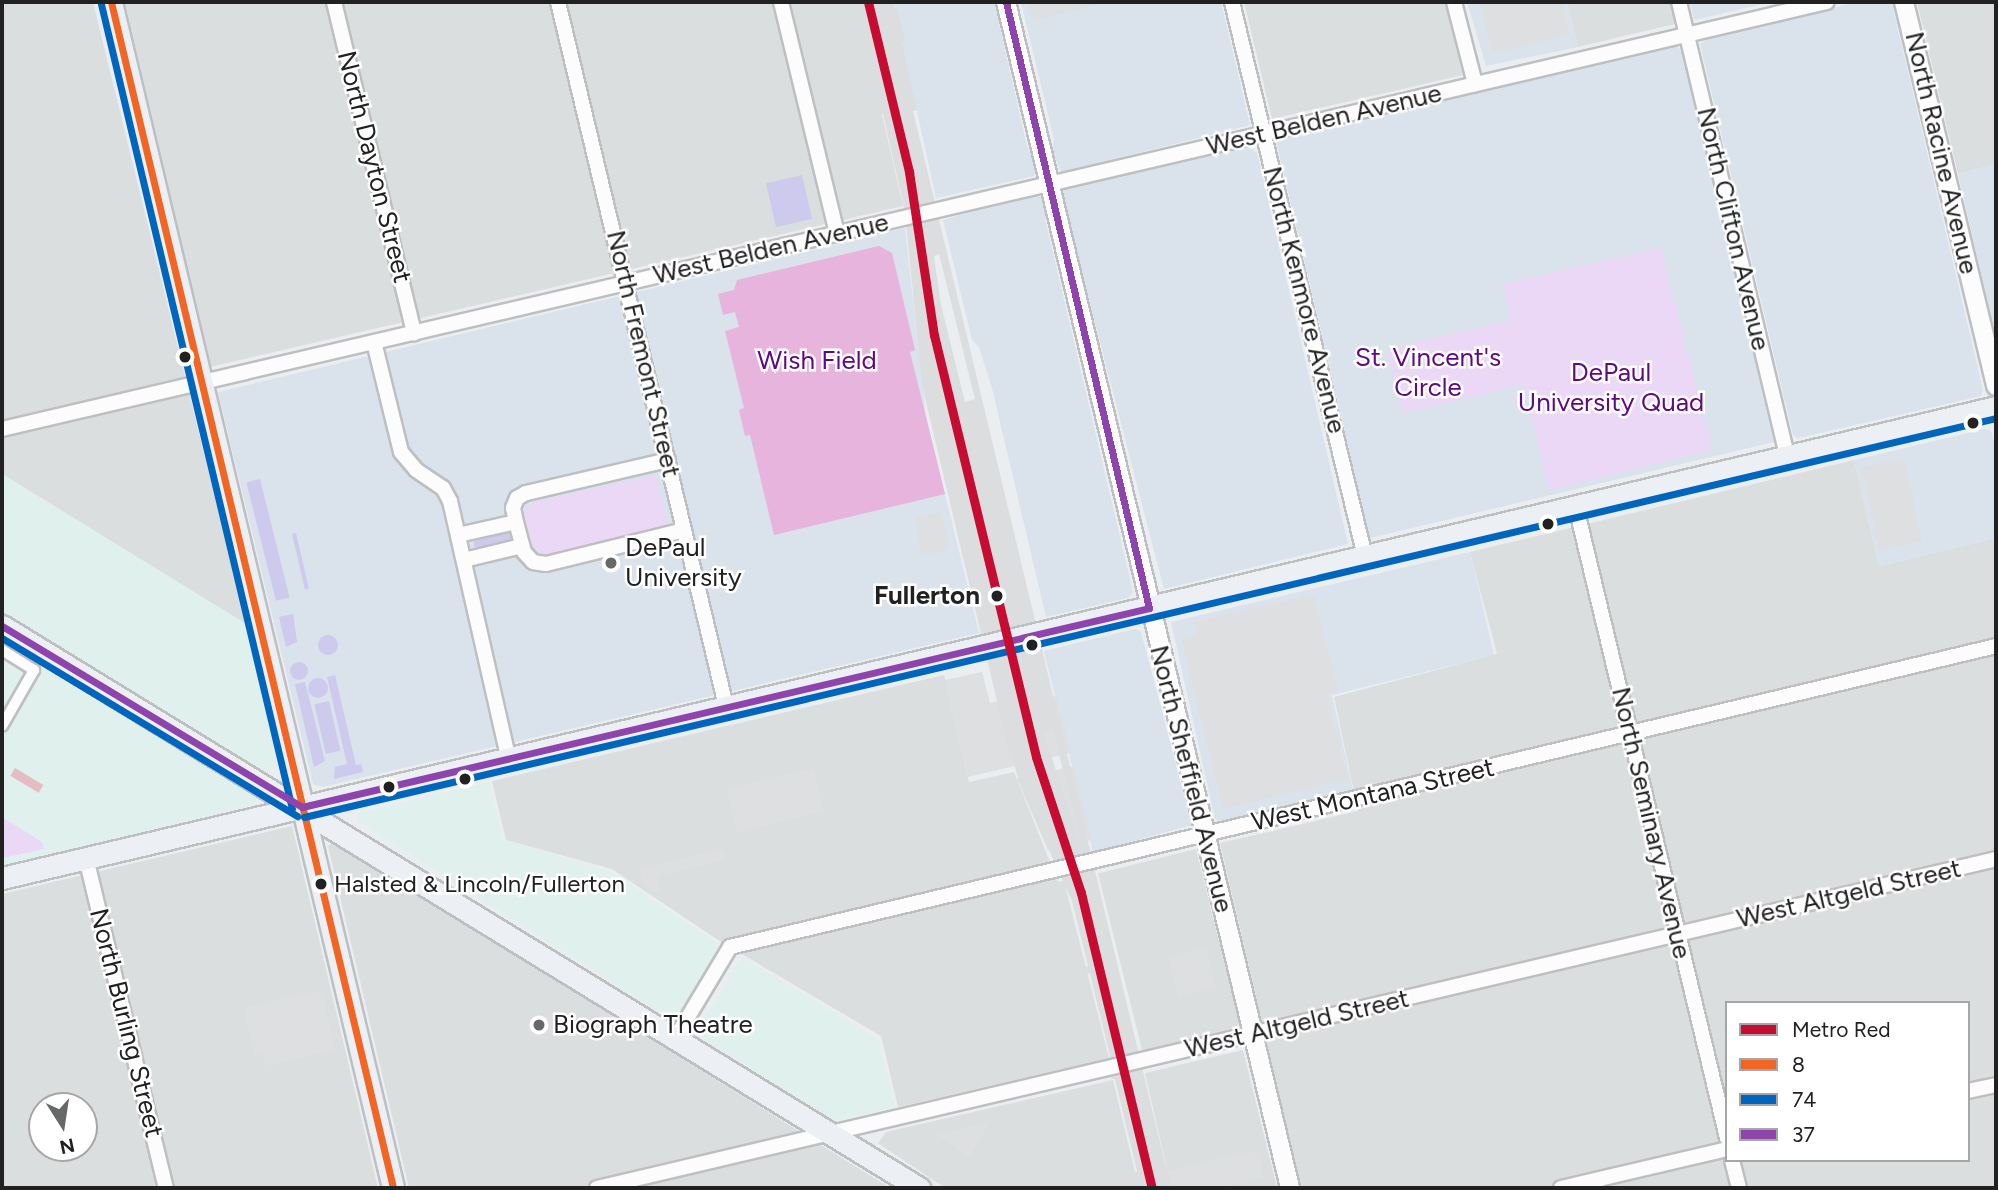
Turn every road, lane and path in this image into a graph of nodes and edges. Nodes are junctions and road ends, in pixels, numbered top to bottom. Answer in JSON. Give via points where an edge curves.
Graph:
{"nodes":[{"id":1,"x":111,"y":2,"type":"edge"},
{"id":2,"x":334,"y":2,"type":"edge"},
{"id":3,"x":558,"y":2,"type":"edge"},
{"id":4,"x":781,"y":2,"type":"edge"},
{"id":5,"x":1006,"y":2,"type":"edge"},
{"id":6,"x":1232,"y":2,"type":"edge"},
{"id":7,"x":1454,"y":2,"type":"edge"},
{"id":8,"x":1679,"y":2,"type":"edge"},
{"id":9,"x":1828,"y":2,"type":"edge"},
{"id":10,"x":1904,"y":2,"type":"edge"},
{"id":11,"x":1687,"y":35,"type":"junction"},
{"id":12,"x":1475,"y":84,"type":"junction"},
{"id":13,"x":1264,"y":134,"type":"junction"},
{"id":14,"x":1050,"y":184,"type":"junction"},
{"id":15,"x":837,"y":234,"type":"junction"},
{"id":16,"x":626,"y":283,"type":"junction"},
{"id":17,"x":414,"y":333,"type":"junction"},
{"id":18,"x":374,"y":342,"type":"junction"},
{"id":19,"x":200,"y":383,"type":"junction"},
{"id":20,"x":1996,"y":386,"type":"edge"},
{"id":21,"x":1996,"y":407,"type":"edge"},
{"id":22,"x":2,"y":429,"type":"edge"},
{"id":23,"x":1787,"y":457,"type":"junction"},
{"id":24,"x":668,"y":460,"type":"junction"},
{"id":25,"x":1576,"y":507,"type":"junction"},
{"id":26,"x":516,"y":522,"type":"junction"},
{"id":27,"x":684,"y":530,"type":"junction"},
{"id":28,"x":458,"y":535,"type":"junction"},
{"id":29,"x":522,"y":546,"type":"junction"},
{"id":30,"x":1365,"y":557,"type":"junction"},
{"id":31,"x":464,"y":559,"type":"junction"},
{"id":32,"x":1149,"y":608,"type":"junction"},
{"id":33,"x":2,"y":626,"type":"edge"},
{"id":34,"x":1996,"y":646,"type":"edge"},
{"id":35,"x":2,"y":650,"type":"edge"},
{"id":36,"x":726,"y":706,"type":"junction"},
{"id":37,"x":2,"y":726,"type":"edge"},
{"id":38,"x":1630,"y":733,"type":"junction"},
{"id":39,"x":508,"y":757,"type":"junction"},
{"id":40,"x":302,"y":807,"type":"junction"},
{"id":41,"x":1204,"y":835,"type":"junction"},
{"id":42,"x":86,"y":858,"type":"junction"},
{"id":43,"x":1996,"y":859,"type":"edge"},
{"id":44,"x":2,"y":878,"type":"edge"},
{"id":45,"x":1678,"y":934,"type":"junction"},
{"id":46,"x":1253,"y":1034,"type":"junction"},
{"id":47,"x":676,"y":1037,"type":"junction"},
{"id":48,"x":1996,"y":1085,"type":"edge"},
{"id":49,"x":1970,"y":1091,"type":"edge"},
{"id":50,"x":1725,"y":1130,"type":"edge"},
{"id":51,"x":832,"y":1133,"type":"junction"},
{"id":52,"x":1725,"y":1149,"type":"edge"},
{"id":53,"x":1732,"y":1162,"type":"edge"},
{"id":54,"x":166,"y":1188,"type":"edge"},
{"id":55,"x":393,"y":1188,"type":"edge"},
{"id":56,"x":597,"y":1188,"type":"edge"},
{"id":57,"x":919,"y":1188,"type":"edge"},
{"id":58,"x":1290,"y":1188,"type":"edge"},
{"id":59,"x":1561,"y":1188,"type":"edge"},
{"id":60,"x":1739,"y":1188,"type":"edge"}],
"edges":[{"from":1,"to":19,"type":"main road"},
{"from":2,"to":17,"type":"street","name":"North Dayton Street"},
{"from":3,"to":16,"type":"street","name":"North Fremont Street"},
{"from":4,"to":15,"type":"street"},
{"from":5,"to":14,"type":"street","name":"North Sheffield Avenue"},
{"from":6,"to":13,"type":"street","name":"North Kenmore Avenue"},
{"from":7,"to":12,"type":"street"},
{"from":8,"to":11,"type":"street","name":"North Clifton Avenue"},
{"from":9,"to":11,"type":"street","name":"West Belden Avenue"},
{"from":10,"to":20,"type":"street","name":"North Racine Avenue"},
{"from":11,"to":12,"type":"street","name":"West Belden Avenue"},
{"from":11,"to":23,"type":"street","name":"North Clifton Avenue"},
{"from":12,"to":13,"type":"street","name":"West Belden Avenue"},
{"from":13,"to":14,"type":"street","name":"West Belden Avenue"},
{"from":13,"to":30,"type":"street","name":"North Kenmore Avenue"},
{"from":14,"to":15,"type":"street","name":"West Belden Avenue"},
{"from":14,"to":32,"type":"street","name":"North Sheffield Avenue"},
{"from":15,"to":16,"type":"street","name":"West Belden Avenue"},
{"from":16,"to":17,"type":"street","name":"West Belden Avenue"},
{"from":16,"to":24,"type":"street","name":"North Fremont Street"},
{"from":17,"to":18,"type":"street","name":"West Belden Avenue"},
{"from":18,"to":19,"type":"street","name":"West Belden Avenue"},
{"from":18,"to":28,"type":"street","via":[[401,452],[415,470],[443,488]]},
{"from":19,"to":22,"type":"street","name":"West Belden Avenue"},
{"from":19,"to":40,"type":"main road"},
{"from":21,"to":23,"type":"main road"},
{"from":23,"to":25,"type":"main road"},
{"from":24,"to":26,"type":"street","via":[[526,494],[517,498],[513,508]]},
{"from":24,"to":27,"type":"street","name":"North Fremont Street"},
{"from":25,"to":30,"type":"main road"},
{"from":25,"to":38,"type":"street","name":"North Seminary Avenue"},
{"from":26,"to":28,"type":"street"},
{"from":26,"to":29,"type":"street"},
{"from":27,"to":29,"type":"street","via":[[546,564],[533,562]]},
{"from":27,"to":36,"type":"street","name":"North Fremont Street"},
{"from":28,"to":31,"type":"street"},
{"from":29,"to":31,"type":"street"},
{"from":30,"to":32,"type":"main road"},
{"from":31,"to":39,"type":"street"},
{"from":32,"to":36,"type":"main road"},
{"from":32,"to":41,"type":"street","name":"North Sheffield Avenue"},
{"from":33,"to":40,"type":"main road"},
{"from":34,"to":38,"type":"street","name":"West Montana Street"},
{"from":35,"to":37,"type":"street","via":[[34,670]]},
{"from":36,"to":39,"type":"main road"},
{"from":38,"to":41,"type":"street","name":"West Montana Street"},
{"from":38,"to":45,"type":"street","name":"North Seminary Avenue"},
{"from":39,"to":40,"type":"main road"},
{"from":40,"to":42,"type":"main road"},
{"from":40,"to":47,"type":"main road"},
{"from":40,"to":55,"type":"main road"},
{"from":41,"to":46,"type":"street","name":"North Sheffield Avenue"},
{"from":41,"to":47,"type":"street","name":"West Montana Street","via":[[730,947]]},
{"from":42,"to":44,"type":"main road"},
{"from":42,"to":54,"type":"street","name":"North Burling Street"},
{"from":43,"to":45,"type":"street","name":"West Altgeld Street"},
{"from":45,"to":46,"type":"street","name":"West Altgeld Street"},
{"from":45,"to":50,"type":"street","name":"North Seminary Avenue"},
{"from":46,"to":51,"type":"street","name":"West Altgeld Street"},
{"from":46,"to":58,"type":"street","name":"North Sheffield Avenue"},
{"from":47,"to":51,"type":"main road"},
{"from":48,"to":49,"type":"street"},
{"from":51,"to":56,"type":"street","name":"West Altgeld Street"},
{"from":51,"to":57,"type":"main road"},
{"from":52,"to":59,"type":"street"},
{"from":53,"to":60,"type":"street"}]}
